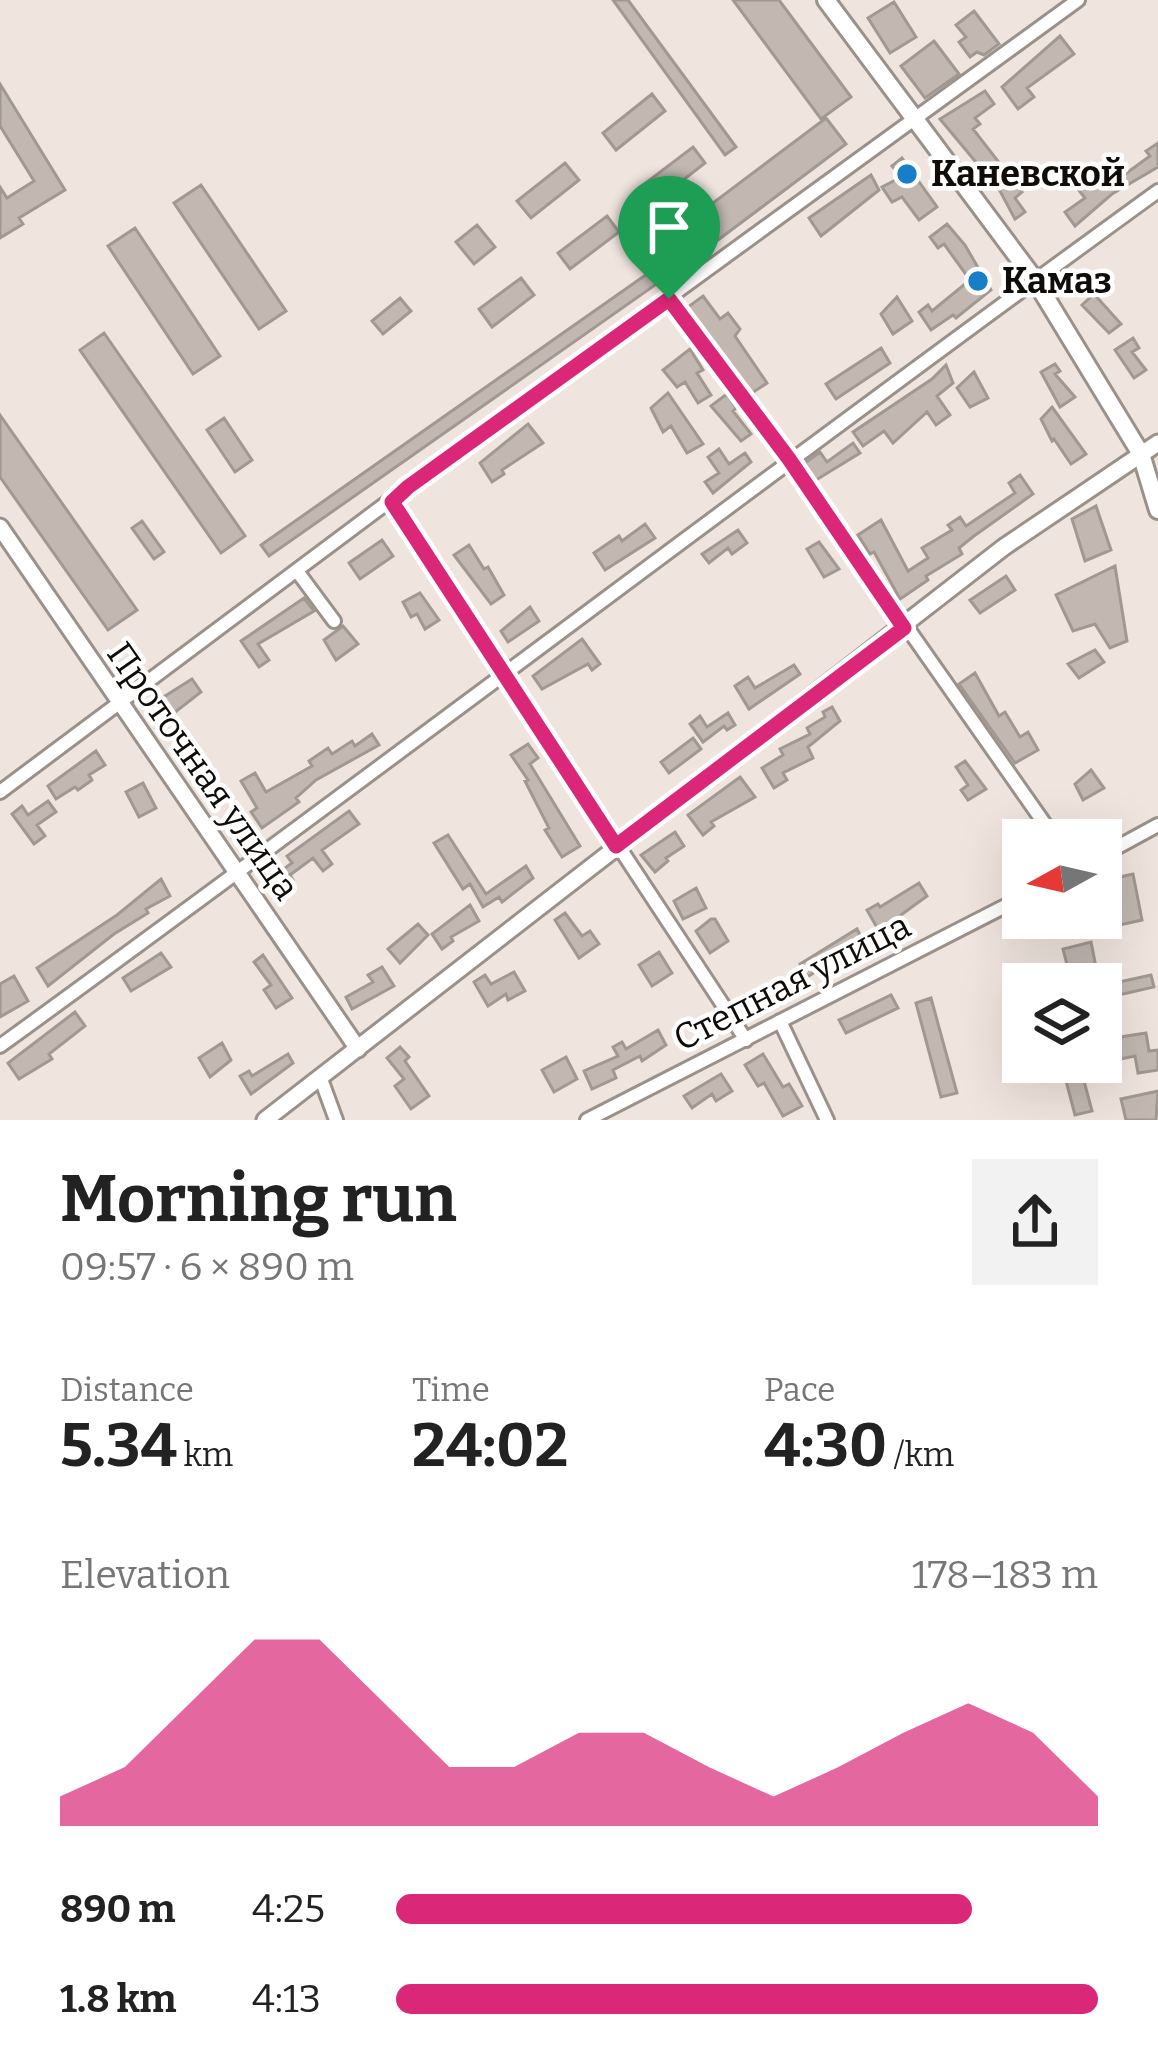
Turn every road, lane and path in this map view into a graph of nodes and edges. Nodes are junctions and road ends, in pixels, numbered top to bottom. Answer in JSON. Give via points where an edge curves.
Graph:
{"nodes":[{"id":1,"x":826,"y":0,"type":"edge"},
{"id":2,"x":1078,"y":0,"type":"edge"},
{"id":3,"x":916,"y":120,"type":"junction"},
{"id":4,"x":1158,"y":191,"type":"edge"},
{"id":5,"x":1035,"y":280,"type":"junction"},
{"id":6,"x":669,"y":299,"type":"junction"},
{"id":7,"x":1158,"y":442,"type":"edge"},
{"id":8,"x":1141,"y":454,"type":"junction"},
{"id":9,"x":789,"y":459,"type":"junction"},
{"id":10,"x":392,"y":502,"type":"junction"},
{"id":11,"x":1158,"y":510,"type":"edge"},
{"id":12,"x":0,"y":527,"type":"edge"},
{"id":13,"x":297,"y":571,"type":"junction"},
{"id":14,"x":334,"y":621,"type":"dead end"},
{"id":15,"x":904,"y":628,"type":"junction"},
{"id":16,"x":503,"y":674,"type":"junction"},
{"id":17,"x":120,"y":706,"type":"junction"},
{"id":18,"x":0,"y":792,"type":"edge"},
{"id":19,"x":1040,"y":819,"type":"edge"},
{"id":20,"x":1158,"y":825,"type":"edge"},
{"id":21,"x":1122,"y":845,"type":"edge"},
{"id":22,"x":616,"y":846,"type":"junction"},
{"id":23,"x":238,"y":873,"type":"junction"},
{"id":24,"x":1002,"y":908,"type":"edge"},
{"id":25,"x":780,"y":1021,"type":"junction"},
{"id":26,"x":746,"y":1040,"type":"junction"},
{"id":27,"x":0,"y":1046,"type":"edge"},
{"id":28,"x":358,"y":1048,"type":"junction"},
{"id":29,"x":321,"y":1079,"type":"junction"},
{"id":30,"x":265,"y":1120,"type":"edge"},
{"id":31,"x":336,"y":1120,"type":"edge"},
{"id":32,"x":587,"y":1120,"type":"edge"},
{"id":33,"x":827,"y":1120,"type":"edge"}],
"edges":[{"from":1,"to":3,"type":"main road"},
{"from":2,"to":3,"type":"street"},
{"from":3,"to":5,"type":"main road"},
{"from":3,"to":6,"type":"street"},
{"from":4,"to":5,"type":"street"},
{"from":5,"to":8,"type":"main road"},
{"from":5,"to":9,"type":"street"},
{"from":6,"to":9,"type":"street"},
{"from":6,"to":10,"type":"street"},
{"from":7,"to":8,"type":"street"},
{"from":8,"to":11,"type":"main road"},
{"from":8,"to":15,"type":"street","via":[[1004,547]]},
{"from":9,"to":15,"type":"street"},
{"from":9,"to":16,"type":"street"},
{"from":10,"to":13,"type":"street"},
{"from":10,"to":16,"type":"street"},
{"from":12,"to":17,"type":"street","name":"Проточная улица"},
{"from":13,"to":14,"type":"street"},
{"from":13,"to":17,"type":"street"},
{"from":15,"to":19,"type":"street"},
{"from":15,"to":22,"type":"street"},
{"from":16,"to":22,"type":"street"},
{"from":16,"to":23,"type":"street"},
{"from":17,"to":18,"type":"street"},
{"from":17,"to":23,"type":"street","name":"Проточная улица"},
{"from":20,"to":21,"type":"street"},
{"from":22,"to":26,"type":"street"},
{"from":22,"to":28,"type":"street"},
{"from":23,"to":27,"type":"street"},
{"from":23,"to":28,"type":"street","name":"Проточная улица"},
{"from":24,"to":25,"type":"street","name":"Степная улица"},
{"from":25,"to":26,"type":"street","name":"Степная улица"},
{"from":25,"to":33,"type":"street"},
{"from":26,"to":32,"type":"street","name":"Степная улица"},
{"from":28,"to":29,"type":"street"},
{"from":29,"to":30,"type":"street"},
{"from":29,"to":31,"type":"street"}]}
